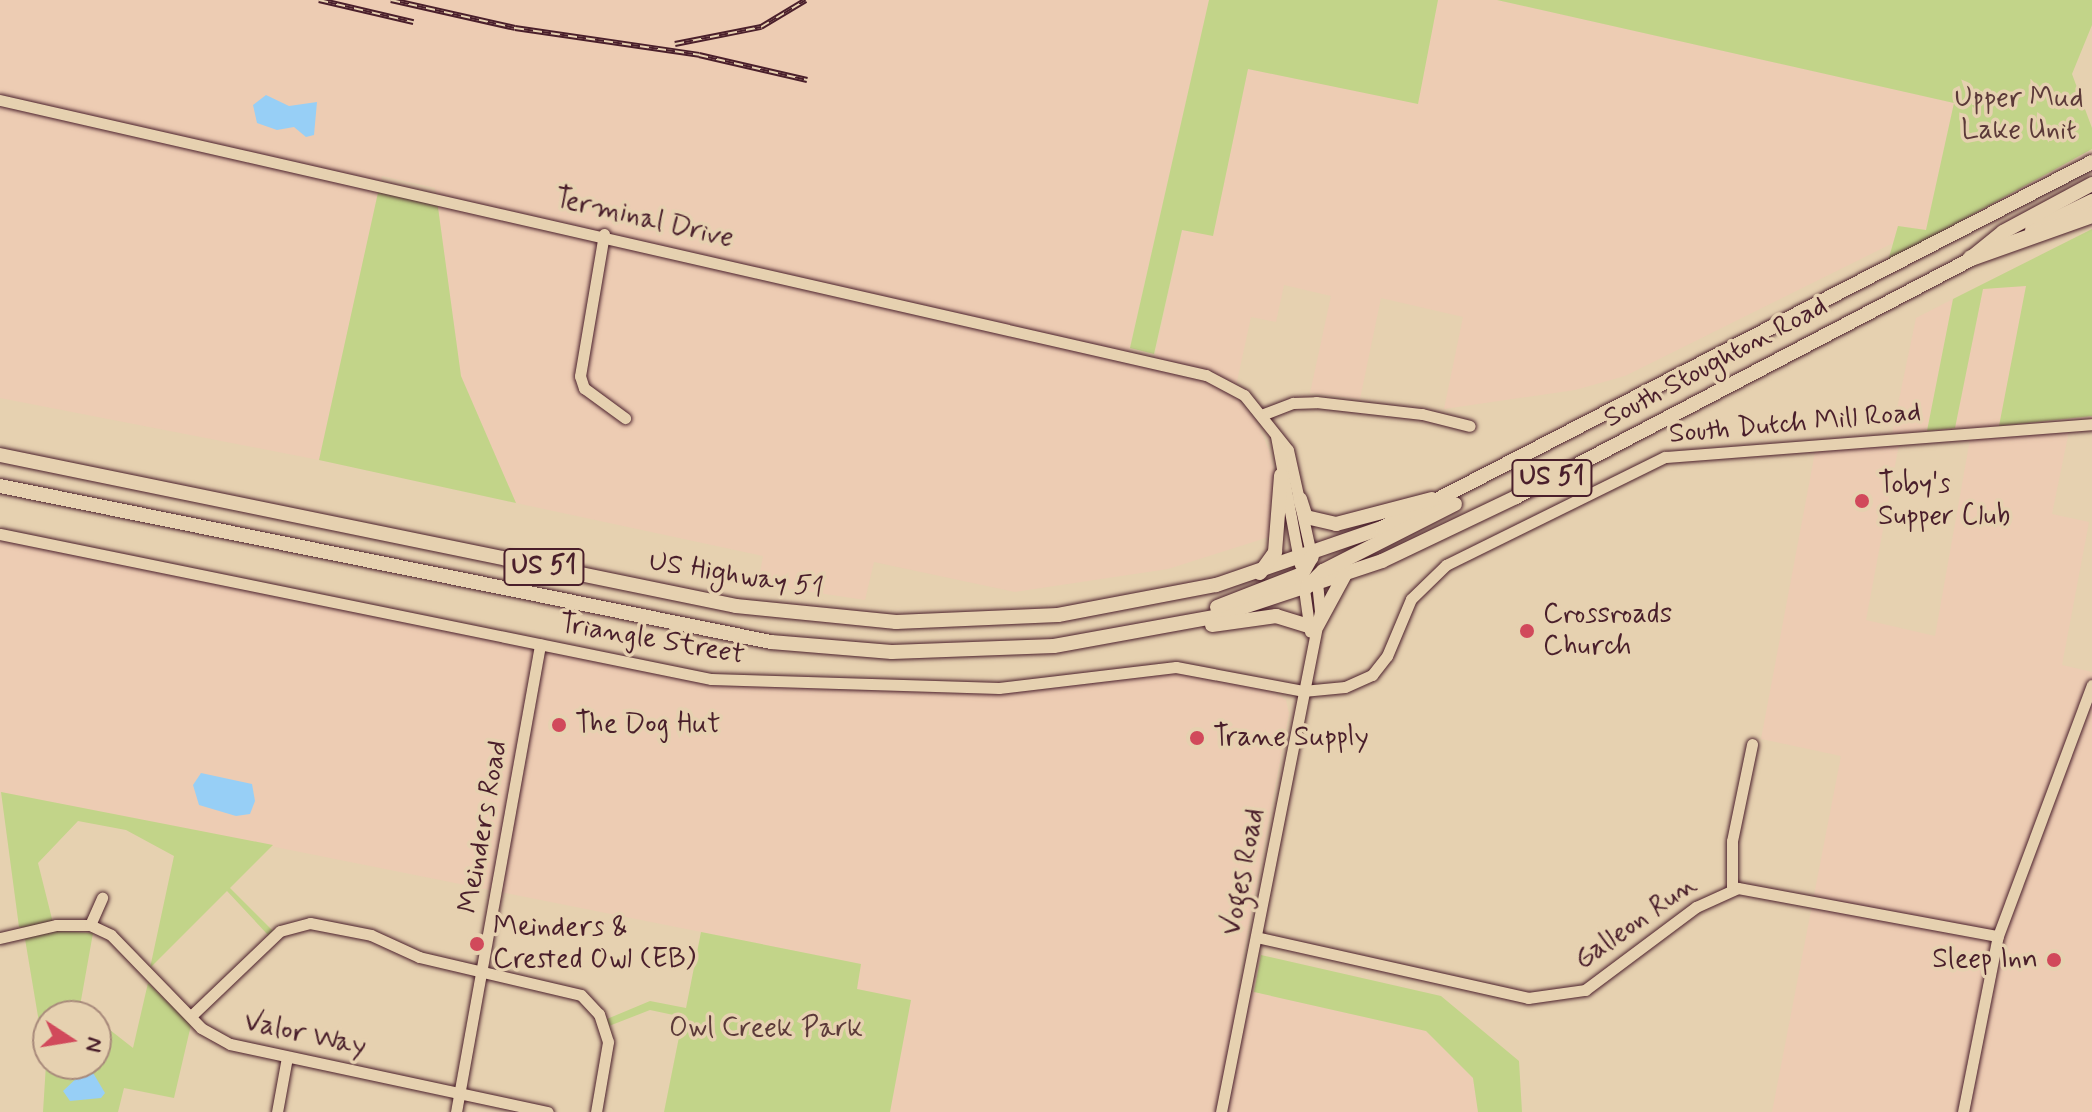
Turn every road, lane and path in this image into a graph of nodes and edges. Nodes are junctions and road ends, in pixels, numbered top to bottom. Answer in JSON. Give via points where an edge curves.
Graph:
{"nodes":[{"id":1,"x":0,"y":100,"type":"edge"},
{"id":2,"x":2092,"y":162,"type":"edge"},
{"id":3,"x":2092,"y":184,"type":"edge"},
{"id":4,"x":2092,"y":201,"type":"edge"},
{"id":5,"x":2092,"y":215,"type":"edge"},
{"id":6,"x":604,"y":234,"type":"junction"},
{"id":7,"x":1971,"y":258,"type":"junction"},
{"id":8,"x":1264,"y":414,"type":"junction"},
{"id":9,"x":625,"y":418,"type":"dead end"},
{"id":10,"x":2092,"y":424,"type":"edge"},
{"id":11,"x":1470,"y":426,"type":"dead end"},
{"id":12,"x":1276,"y":436,"type":"junction"},
{"id":13,"x":0,"y":455,"type":"edge"},
{"id":14,"x":1281,"y":475,"type":"junction"},
{"id":15,"x":0,"y":486,"type":"edge"},
{"id":16,"x":1470,"y":486,"type":"junction"},
{"id":17,"x":1456,"y":494,"type":"junction"},
{"id":18,"x":1300,"y":499,"type":"junction"},
{"id":19,"x":0,"y":534,"type":"edge"},
{"id":20,"x":1260,"y":573,"type":"junction"},
{"id":21,"x":1309,"y":574,"type":"junction"},
{"id":22,"x":1344,"y":576,"type":"junction"},
{"id":23,"x":1312,"y":626,"type":"junction"},
{"id":24,"x":1167,"y":628,"type":"junction"},
{"id":25,"x":540,"y":644,"type":"junction"},
{"id":26,"x":2092,"y":685,"type":"edge"},
{"id":27,"x":1303,"y":691,"type":"junction"},
{"id":28,"x":1752,"y":744,"type":"dead end"},
{"id":29,"x":1732,"y":890,"type":"junction"},
{"id":30,"x":102,"y":898,"type":"dead end"},
{"id":31,"x":90,"y":925,"type":"junction"},
{"id":32,"x":1998,"y":936,"type":"junction"},
{"id":33,"x":1256,"y":937,"type":"junction"},
{"id":34,"x":0,"y":938,"type":"edge"},
{"id":35,"x":483,"y":972,"type":"junction"},
{"id":36,"x":191,"y":1016,"type":"junction"},
{"id":37,"x":287,"y":1057,"type":"junction"},
{"id":38,"x":459,"y":1094,"type":"junction"},
{"id":39,"x":277,"y":1112,"type":"edge"},
{"id":40,"x":456,"y":1112,"type":"edge"},
{"id":41,"x":548,"y":1112,"type":"edge"},
{"id":42,"x":596,"y":1112,"type":"edge"},
{"id":43,"x":1221,"y":1112,"type":"edge"},
{"id":44,"x":1963,"y":1112,"type":"edge"}],
"edges":[{"from":1,"to":6,"type":"street","name":"Terminal Drive"},
{"from":2,"to":16,"type":"main road","name":"South Stoughton Road","number":"US 51"},
{"from":3,"to":7,"type":"main road","via":[[2003,232]]},
{"from":4,"to":7,"type":"main road","name":"South Stoughton Road","number":"US 51"},
{"from":5,"to":7,"type":"highway"},
{"from":6,"to":8,"type":"street","name":"Terminal Drive","via":[[1191,370],[1231,386]]},
{"from":6,"to":9,"type":"street","via":[[580,376],[584,388]]},
{"from":7,"to":22,"type":"main road","name":"South Stoughton Road","number":"US 51","via":[[1469,521]]},
{"from":8,"to":11,"type":"street","via":[[1293,403],[1316,402],[1422,414]]},
{"from":8,"to":12,"type":"street","name":"Terminal Drive"},
{"from":10,"to":27,"type":"street","name":"South Dutch Mill Road","via":[[1665,457],[1446,565],[1411,599],[1387,656],[1372,675],[1345,687]]},
{"from":12,"to":14,"type":"street","name":"Terminal Drive"},
{"from":12,"to":18,"type":"street","name":"Terminal Drive","via":[[1288,450]]},
{"from":13,"to":20,"type":"main road","name":"US Highway 51","number":"US 51","via":[[710,602],[815,617],[937,622],[1058,615],[1177,595]]},
{"from":14,"to":20,"type":"main road","via":[[1275,552]]},
{"from":14,"to":21,"type":"street","name":"Terminal Drive"},
{"from":15,"to":24,"type":"main road","name":"US Highway 51","number":"US 51","via":[[771,642],[865,651],[974,651]]},
{"from":16,"to":17,"type":"main road","name":"South Stoughton Road","number":"US 51"},
{"from":16,"to":21,"type":"main road","via":[[1462,499],[1425,521]]},
{"from":17,"to":18,"type":"main road","via":[[1342,524],[1306,517]]},
{"from":17,"to":21,"type":"main road","name":"US Highway 51","number":"US 51"},
{"from":18,"to":21,"type":"street","name":"Terminal Drive"},
{"from":19,"to":25,"type":"street","name":"Triangle Street"},
{"from":20,"to":21,"type":"main road","name":"US Highway 51","number":"US 51"},
{"from":21,"to":22,"type":"main road","name":"South Stoughton Road","number":"US 51"},
{"from":21,"to":23,"type":"street","name":"Voges Road"},
{"from":21,"to":24,"type":"main road"},
{"from":22,"to":23,"type":"main road"},
{"from":23,"to":24,"type":"main road","name":"US Highway 51","via":[[1276,616]]},
{"from":23,"to":27,"type":"street","name":"Voges Road"},
{"from":25,"to":27,"type":"street","name":"Triangle Street","via":[[678,674],[757,683],[999,688],[1176,667]]},
{"from":25,"to":35,"type":"street","name":"Meinders Road"},
{"from":26,"to":32,"type":"street"},
{"from":27,"to":33,"type":"street","name":"Voges Road"},
{"from":28,"to":29,"type":"street","via":[[1732,841]]},
{"from":29,"to":32,"type":"street","name":"Galleon Run","via":[[1761,888]]},
{"from":29,"to":33,"type":"street","name":"Galleon Run","via":[[1696,907],[1585,990],[1552,997],[1528,998]]},
{"from":30,"to":31,"type":"street"},
{"from":31,"to":34,"type":"street","via":[[56,925]]},
{"from":31,"to":36,"type":"street","name":"Valor Way","via":[[111,935]]},
{"from":32,"to":44,"type":"street"},
{"from":33,"to":43,"type":"street","name":"Voges Road"},
{"from":35,"to":36,"type":"street","via":[[419,957],[371,935],[303,923],[280,931]]},
{"from":35,"to":38,"type":"street","name":"Meinders Road"},
{"from":35,"to":42,"type":"street","via":[[573,991],[591,1004],[608,1042]]},
{"from":36,"to":37,"type":"street","name":"Valor Way","via":[[230,1044]]},
{"from":37,"to":38,"type":"street","name":"Valor Way"},
{"from":37,"to":39,"type":"street"},
{"from":38,"to":40,"type":"street","name":"Meinders Road"},
{"from":38,"to":41,"type":"street","name":"Valor Way"}]}
